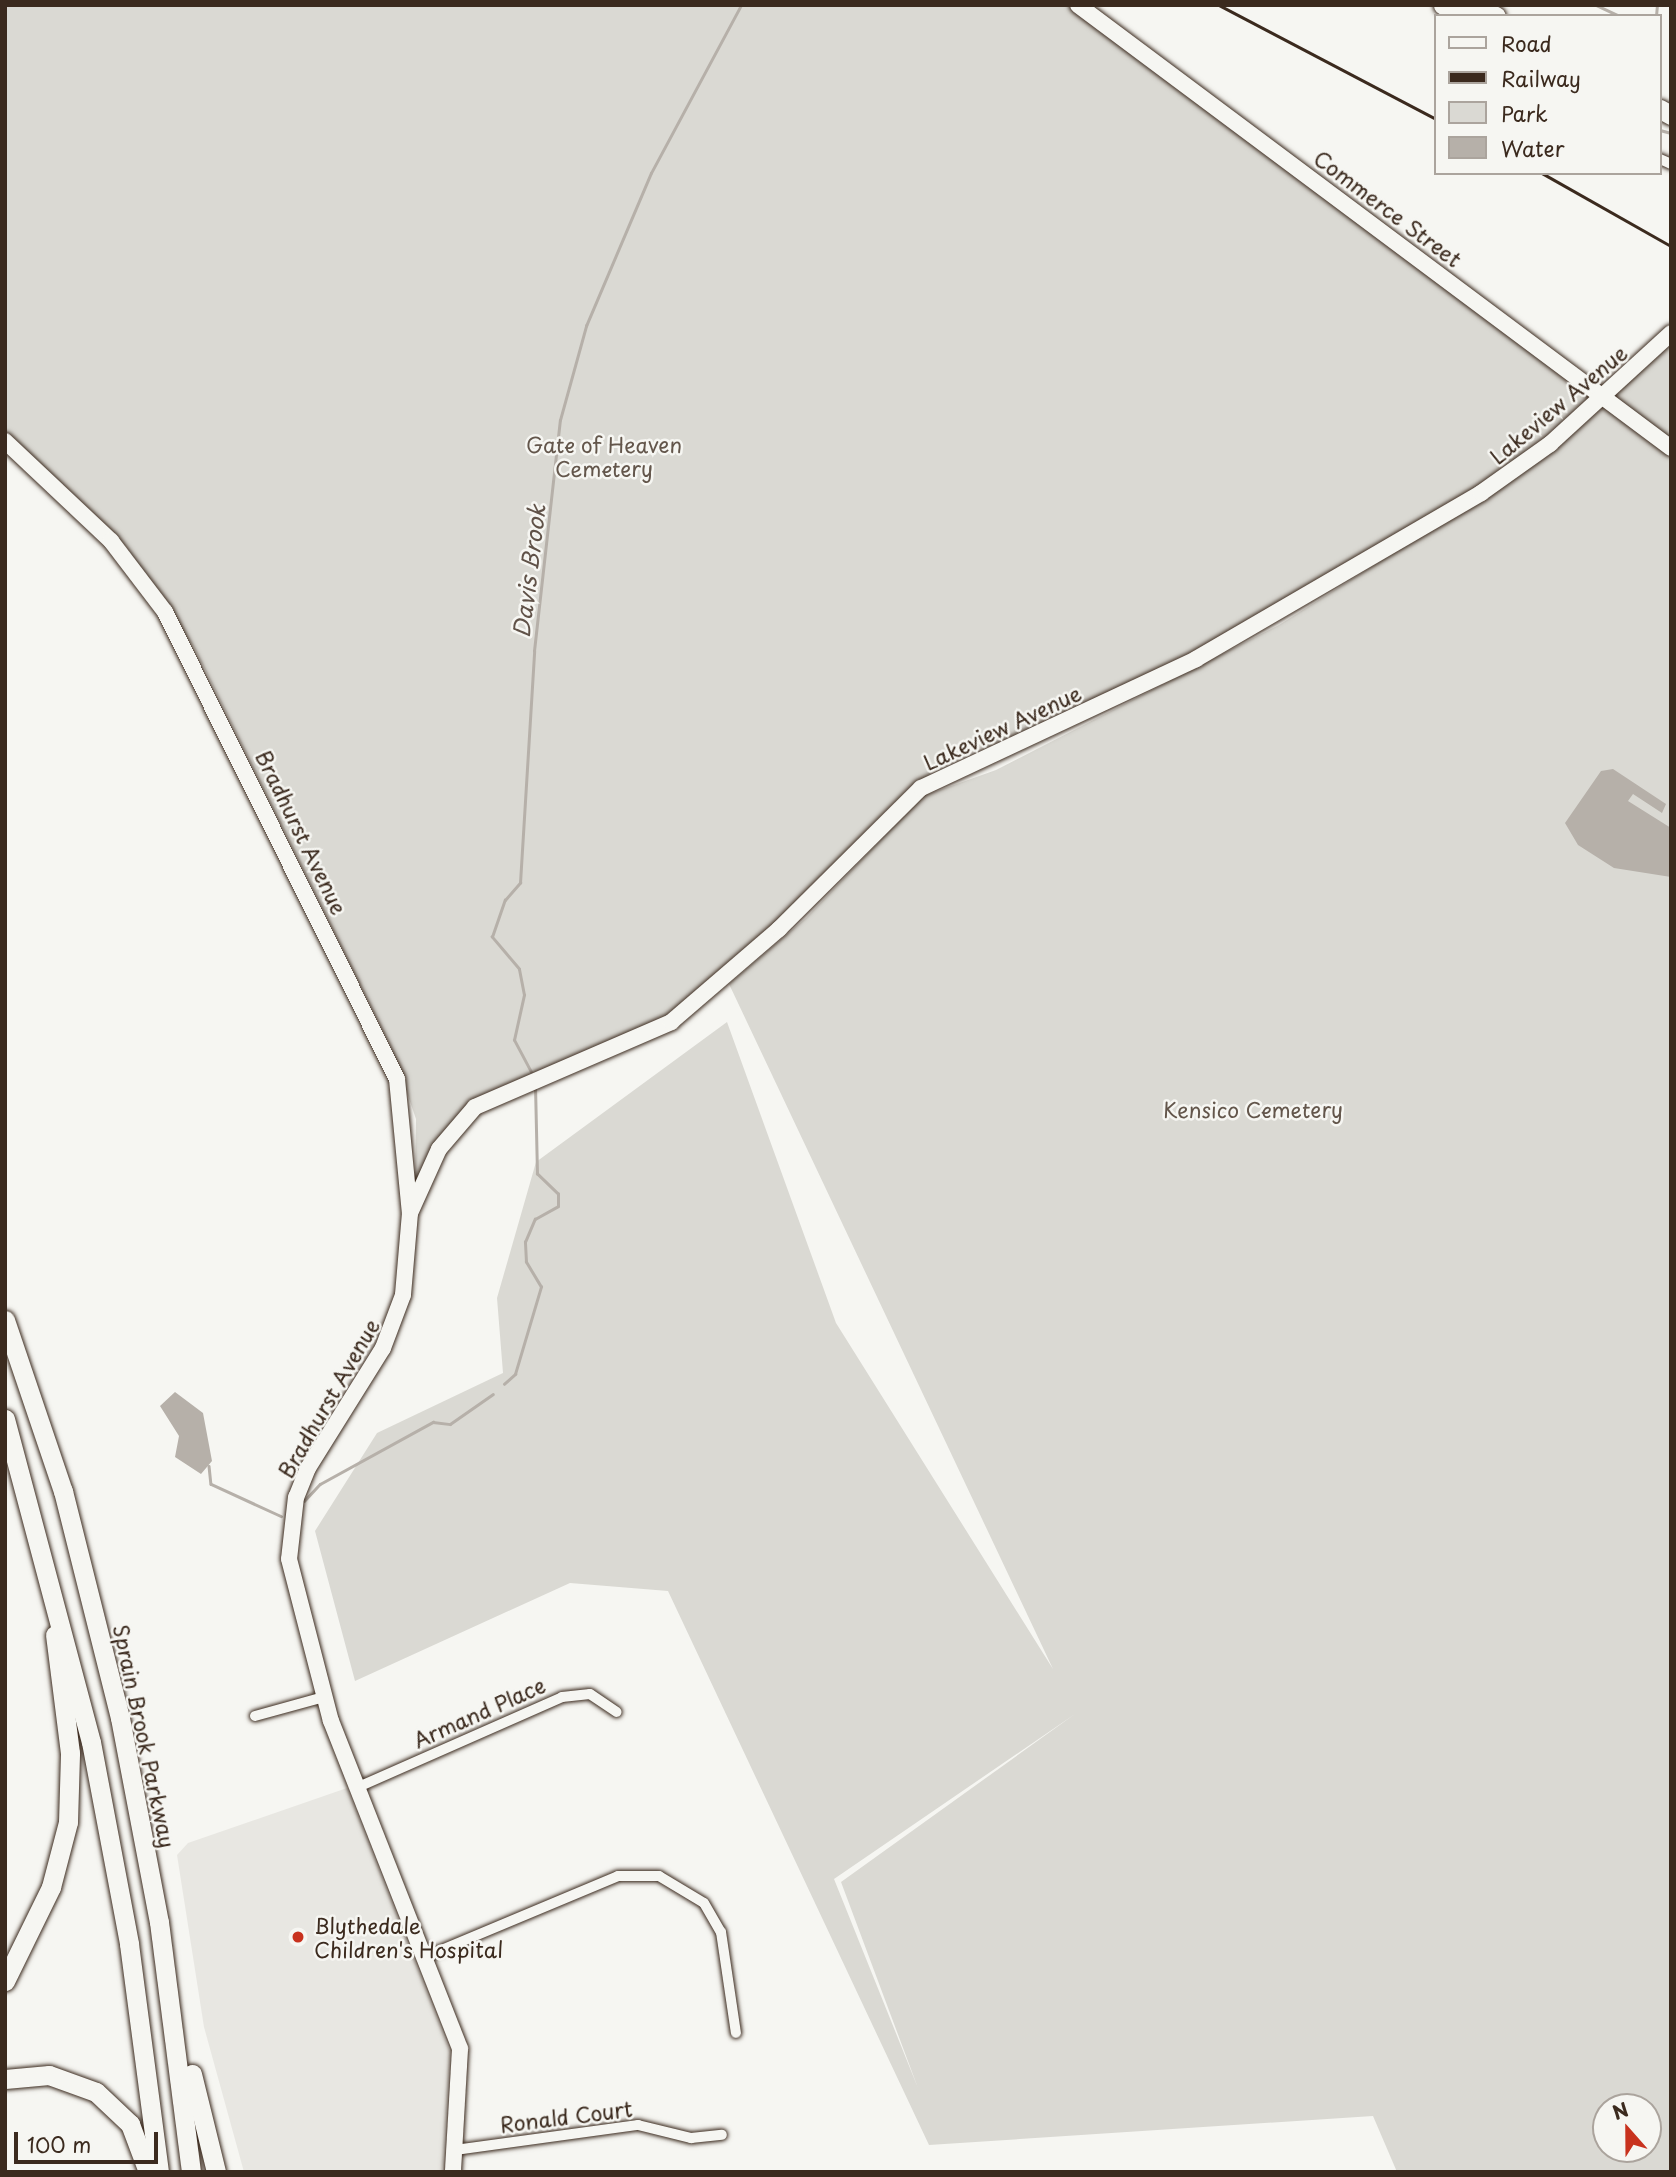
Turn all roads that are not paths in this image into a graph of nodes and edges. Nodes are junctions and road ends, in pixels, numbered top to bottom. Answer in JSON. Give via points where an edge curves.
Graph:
{"nodes":[{"id":1,"x":1078,"y":5,"type":"edge"},
{"id":2,"x":1443,"y":5,"type":"edge"},
{"id":3,"x":1470,"y":5,"type":"edge"},
{"id":4,"x":1464,"y":14,"type":"edge"},
{"id":5,"x":1491,"y":14,"type":"edge"},
{"id":6,"x":1671,"y":333,"type":"edge"},
{"id":7,"x":1605,"y":395,"type":"junction"},
{"id":8,"x":5,"y":441,"type":"edge"},
{"id":9,"x":1671,"y":448,"type":"edge"},
{"id":10,"x":410,"y":1213,"type":"junction"},
{"id":11,"x":5,"y":1320,"type":"edge"},
{"id":12,"x":5,"y":1419,"type":"edge"},
{"id":13,"x":43,"y":1544,"type":"junction"},
{"id":14,"x":324,"y":1697,"type":"junction"},
{"id":15,"x":617,"y":1712,"type":"dead end"},
{"id":16,"x":255,"y":1716,"type":"dead end"},
{"id":17,"x":356,"y":1788,"type":"junction"},
{"id":18,"x":153,"y":1887,"type":"junction"},
{"id":19,"x":427,"y":1956,"type":"junction"},
{"id":20,"x":5,"y":1981,"type":"edge"},
{"id":21,"x":736,"y":2033,"type":"dead end"},
{"id":22,"x":5,"y":2079,"type":"edge"},
{"id":23,"x":722,"y":2135,"type":"dead end"},
{"id":24,"x":455,"y":2150,"type":"junction"},
{"id":25,"x":148,"y":2172,"type":"edge"},
{"id":26,"x":159,"y":2172,"type":"edge"},
{"id":27,"x":191,"y":2172,"type":"edge"},
{"id":28,"x":216,"y":2172,"type":"edge"},
{"id":29,"x":453,"y":2172,"type":"edge"}],
"edges":[{"from":1,"to":7,"type":"street","name":"Commerce Street"},
{"from":2,"to":4,"type":"highway"},
{"from":3,"to":5,"type":"highway"},
{"from":6,"to":7,"type":"street","name":"Lakeview Avenue"},
{"from":7,"to":9,"type":"street","name":"Commerce Street"},
{"from":7,"to":10,"type":"street","name":"Lakeview Avenue","via":[[1505,479],[1225,644],[921,788],[779,929],[671,1022],[475,1107],[439,1149]]},
{"from":8,"to":10,"type":"street","name":"Bradhurst Avenue","via":[[111,541],[190,653],[393,1068],[405,1112]]},
{"from":10,"to":14,"type":"street","name":"Bradhurst Avenue","via":[[394,1326],[307,1468],[290,1530],[294,1588]]},
{"from":11,"to":18,"type":"highway","name":"Sprain Brook Parkway","via":[[83,1564]]},
{"from":12,"to":13,"type":"highway"},
{"from":13,"to":20,"type":"highway","via":[[70,1753],[70,1804],[51,1886]]},
{"from":13,"to":26,"type":"highway","via":[[117,1877]]},
{"from":14,"to":16,"type":"street"},
{"from":14,"to":17,"type":"street","name":"Bradhurst Avenue"},
{"from":15,"to":17,"type":"street","name":"Armand Place","via":[[590,1694],[562,1697]]},
{"from":17,"to":19,"type":"street","name":"Bradhurst Avenue"},
{"from":18,"to":27,"type":"highway","name":"Sprain Brook Parkway"},
{"from":18,"to":28,"type":"highway"},
{"from":19,"to":21,"type":"street","via":[[618,1877],[659,1876],[695,1895],[721,1932]]},
{"from":19,"to":24,"type":"street","name":"Bradhurst Avenue","via":[[460,2050]]},
{"from":22,"to":25,"type":"highway","via":[[49,2075],[96,2092],[130,2124]]},
{"from":23,"to":24,"type":"street","name":"Ronald Court","via":[[691,2138],[638,2125]]},
{"from":24,"to":29,"type":"street","name":"Bradhurst Avenue"}]}
